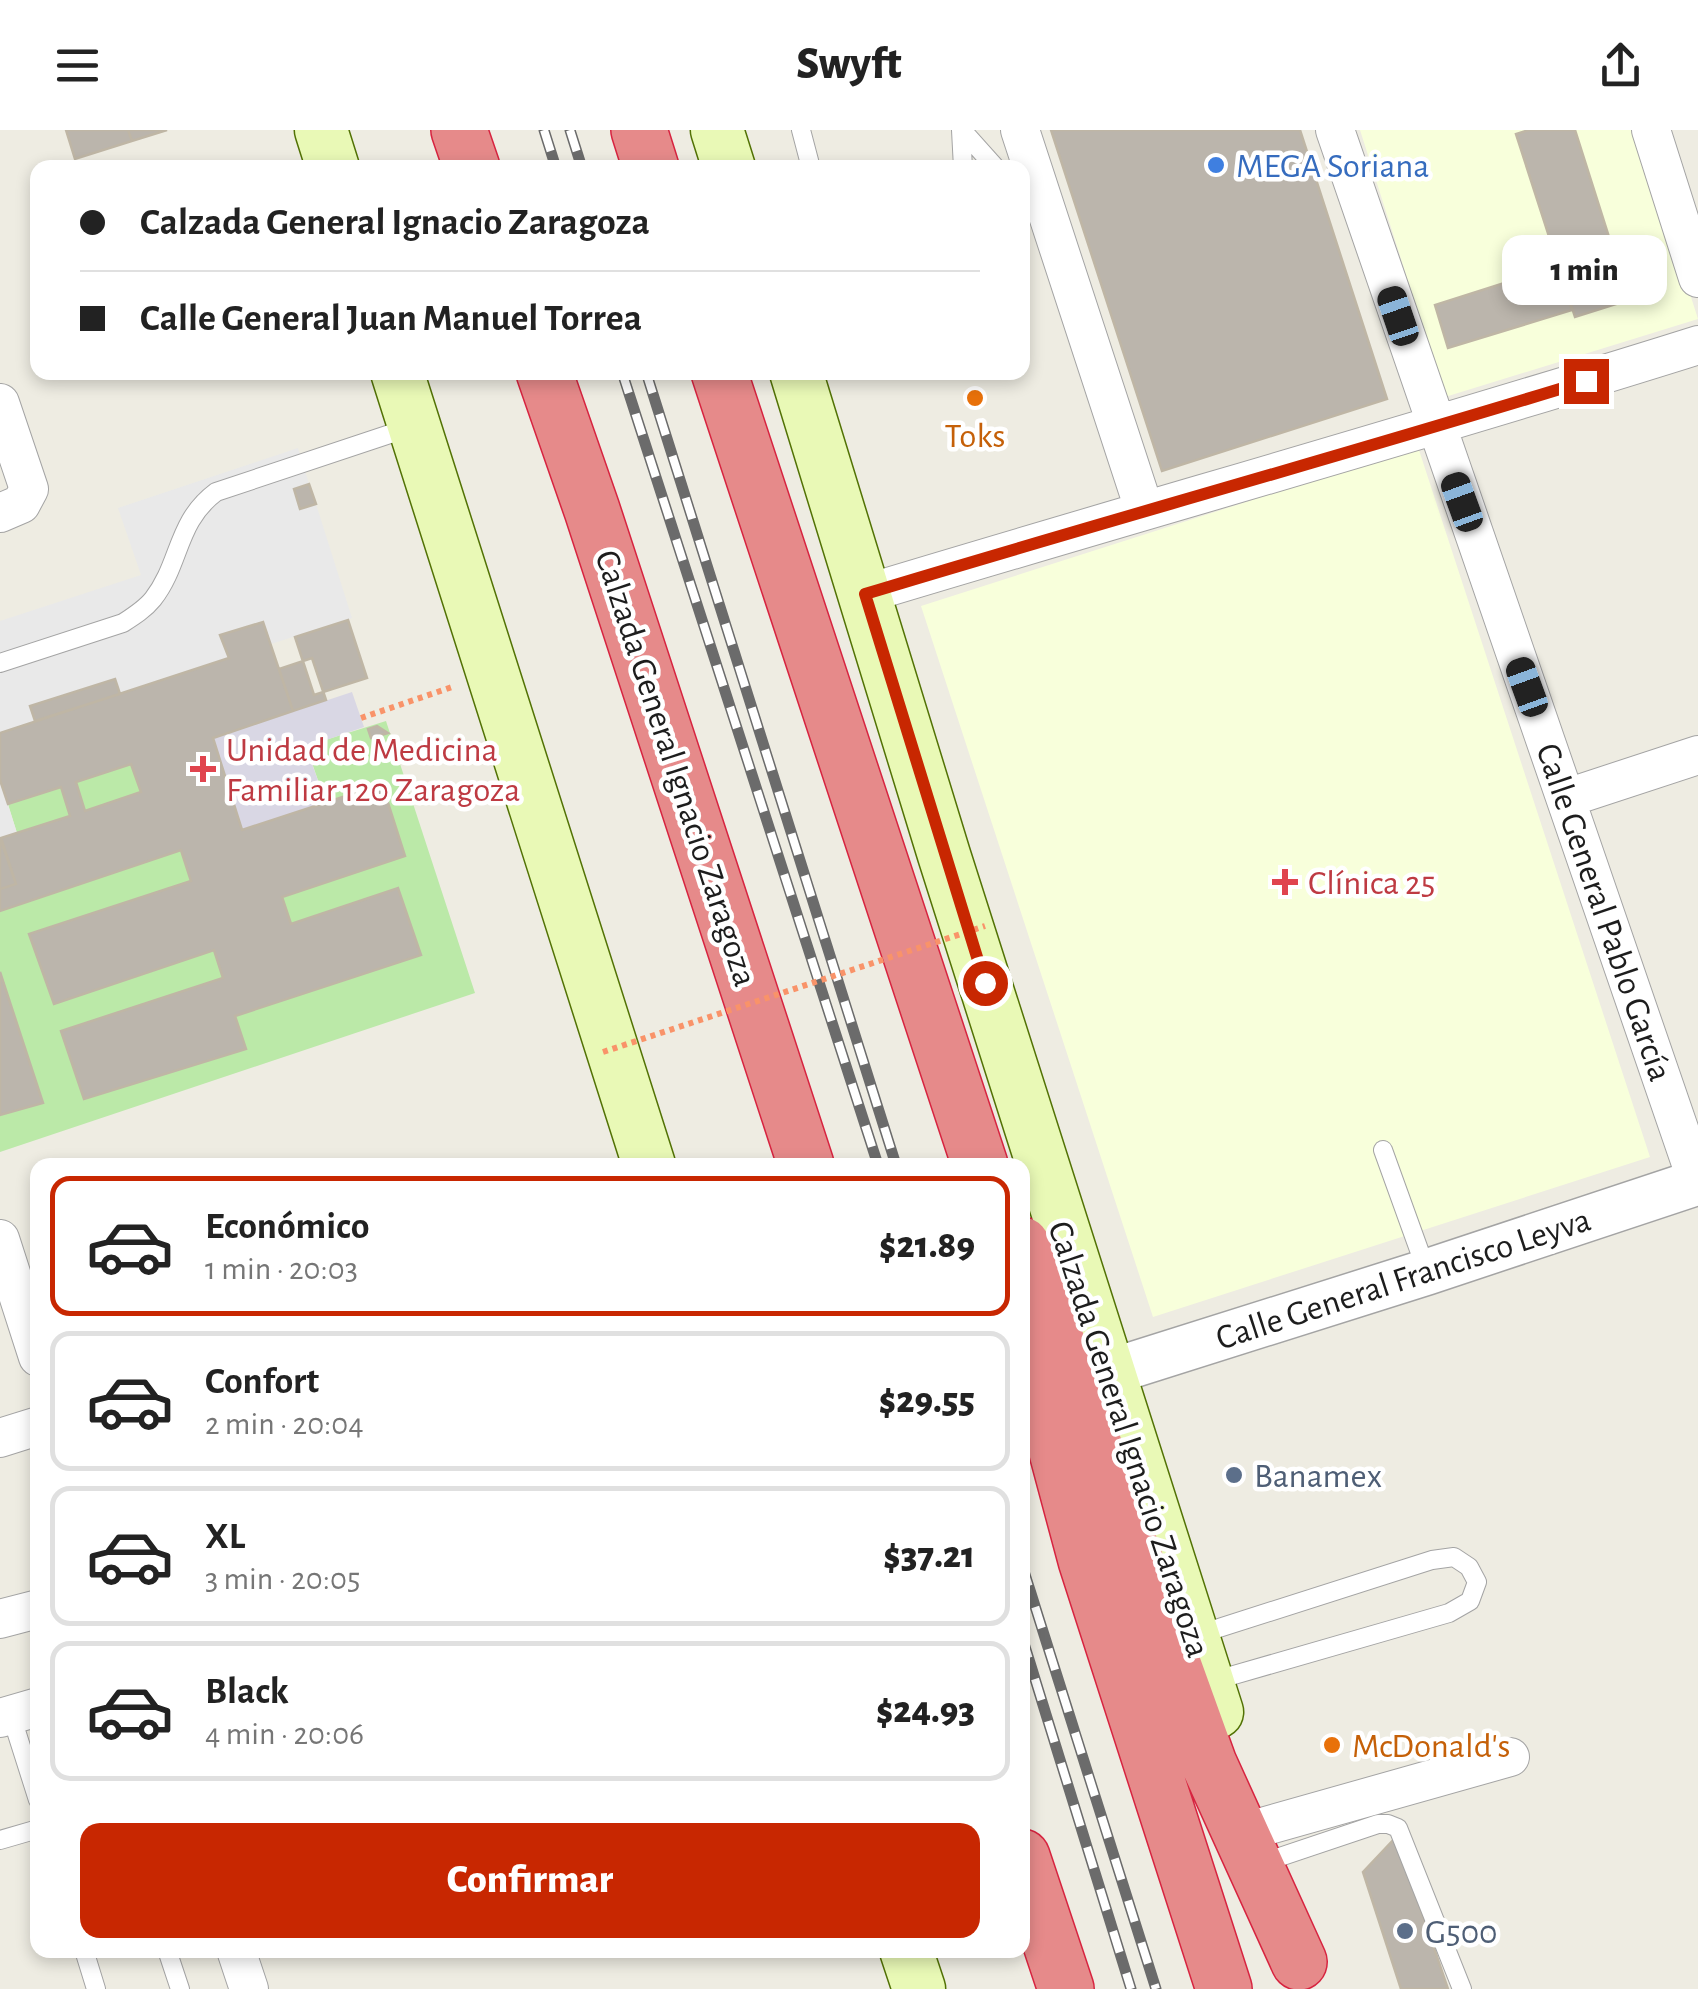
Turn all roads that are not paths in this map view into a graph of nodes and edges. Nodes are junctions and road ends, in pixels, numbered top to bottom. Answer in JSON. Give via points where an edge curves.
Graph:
{"nodes":[{"id":1,"x":321,"y":130,"type":"edge"},
{"id":2,"x":459,"y":130,"type":"edge"},
{"id":3,"x":639,"y":130,"type":"edge"},
{"id":4,"x":717,"y":130,"type":"edge"},
{"id":5,"x":801,"y":130,"type":"edge"},
{"id":6,"x":961,"y":130,"type":"edge"},
{"id":7,"x":1020,"y":130,"type":"edge"},
{"id":8,"x":1336,"y":130,"type":"edge"},
{"id":9,"x":1652,"y":130,"type":"edge"},
{"id":10,"x":330,"y":160,"type":"edge"},
{"id":11,"x":469,"y":160,"type":"edge"},
{"id":12,"x":648,"y":160,"type":"edge"},
{"id":13,"x":726,"y":160,"type":"edge"},
{"id":14,"x":809,"y":160,"type":"edge"},
{"id":15,"x":963,"y":160,"type":"edge"},
{"id":16,"x":989,"y":160,"type":"edge"},
{"id":17,"x":1030,"y":160,"type":"edge"},
{"id":18,"x":1030,"y":161,"type":"edge"},
{"id":19,"x":1030,"y":205,"type":"edge"},
{"id":20,"x":1052,"y":228,"type":"junction"},
{"id":21,"x":1698,"y":278,"type":"edge"},
{"id":22,"x":1698,"y":345,"type":"edge"},
{"id":23,"x":400,"y":380,"type":"edge"},
{"id":24,"x":547,"y":380,"type":"edge"},
{"id":25,"x":722,"y":380,"type":"edge"},
{"id":26,"x":798,"y":380,"type":"edge"},
{"id":27,"x":0,"y":403,"type":"edge"},
{"id":28,"x":414,"y":426,"type":"junction"},
{"id":29,"x":1435,"y":428,"type":"junction"},
{"id":30,"x":1144,"y":509,"type":"junction"},
{"id":31,"x":0,"y":513,"type":"edge"},
{"id":32,"x":865,"y":594,"type":"junction"},
{"id":33,"x":0,"y":663,"type":"edge"},
{"id":34,"x":1698,"y":755,"type":"edge"},
{"id":35,"x":1566,"y":798,"type":"junction"},
{"id":36,"x":1382,"y":1150,"type":"dead end"},
{"id":37,"x":647,"y":1158,"type":"edge"},
{"id":38,"x":804,"y":1158,"type":"edge"},
{"id":39,"x":979,"y":1158,"type":"edge"},
{"id":40,"x":1698,"y":1182,"type":"edge"},
{"id":41,"x":0,"y":1239,"type":"edge"},
{"id":42,"x":1030,"y":1267,"type":"edge"},
{"id":43,"x":1428,"y":1272,"type":"junction"},
{"id":44,"x":30,"y":1333,"type":"edge"},
{"id":45,"x":1030,"y":1354,"type":"edge"},
{"id":46,"x":1107,"y":1373,"type":"junction"},
{"id":47,"x":30,"y":1429,"type":"edge"},
{"id":48,"x":0,"y":1438,"type":"edge"},
{"id":49,"x":30,"y":1611,"type":"edge"},
{"id":50,"x":0,"y":1620,"type":"edge"},
{"id":51,"x":1200,"y":1659,"type":"junction"},
{"id":52,"x":16,"y":1713,"type":"edge"},
{"id":53,"x":1510,"y":1757,"type":"dead end"},
{"id":54,"x":30,"y":1768,"type":"edge"},
{"id":55,"x":30,"y":1832,"type":"edge"},
{"id":56,"x":0,"y":1840,"type":"edge"},
{"id":57,"x":1260,"y":1845,"type":"junction"},
{"id":58,"x":1030,"y":1880,"type":"edge"},
{"id":59,"x":86,"y":1958,"type":"edge"},
{"id":60,"x":170,"y":1958,"type":"edge"},
{"id":61,"x":239,"y":1958,"type":"edge"},
{"id":62,"x":909,"y":1958,"type":"edge"},
{"id":63,"x":1303,"y":1976,"type":"edge"},
{"id":64,"x":96,"y":1989,"type":"edge"},
{"id":65,"x":180,"y":1989,"type":"edge"},
{"id":66,"x":249,"y":1989,"type":"edge"},
{"id":67,"x":919,"y":1989,"type":"edge"},
{"id":68,"x":1066,"y":1989,"type":"edge"},
{"id":69,"x":1224,"y":1989,"type":"edge"},
{"id":70,"x":1462,"y":1989,"type":"edge"}],
"edges":[{"from":1,"to":10,"type":"main road"},
{"from":2,"to":11,"type":"highway"},
{"from":3,"to":12,"type":"highway"},
{"from":4,"to":13,"type":"main road"},
{"from":5,"to":14,"type":"lane"},
{"from":6,"to":15,"type":"lane"},
{"from":6,"to":16,"type":"lane"},
{"from":7,"to":17,"type":"street"},
{"from":8,"to":29,"type":"street","name":"Calle General Pablo García"},
{"from":9,"to":21,"type":"street"},
{"from":18,"to":20,"type":"street"},
{"from":19,"to":20,"type":"lane"},
{"from":20,"to":30,"type":"street"},
{"from":22,"to":29,"type":"street"},
{"from":23,"to":28,"type":"main road"},
{"from":24,"to":38,"type":"highway","name":"Calzada General Ignacio Zaragoza"},
{"from":25,"to":39,"type":"highway"},
{"from":26,"to":32,"type":"main road","name":"Calzada General Ignacio Zaragoza"},
{"from":27,"to":31,"type":"street","via":[[29,489],[22,504]]},
{"from":28,"to":33,"type":"lane","via":[[216,492],[188,520],[163,584],[140,612]]},
{"from":28,"to":37,"type":"main road"},
{"from":29,"to":30,"type":"street"},
{"from":29,"to":35,"type":"street","name":"Calle General Pablo García"},
{"from":30,"to":32,"type":"street"},
{"from":32,"to":46,"type":"main road","name":"Calzada General Ignacio Zaragoza"},
{"from":34,"to":35,"type":"street"},
{"from":35,"to":40,"type":"street","name":"Calle General Pablo García"},
{"from":36,"to":43,"type":"lane"},
{"from":40,"to":43,"type":"street","name":"Calle General Francisco Leyva"},
{"from":41,"to":44,"type":"street"},
{"from":42,"to":63,"type":"highway","via":[[1196,1730]]},
{"from":43,"to":46,"type":"street","name":"Calle General Francisco Leyva"},
{"from":45,"to":69,"type":"highway","name":"Calzada General Ignacio Zaragoza","via":[[1086,1560]]},
{"from":46,"to":51,"type":"main road","name":"Calzada General Ignacio Zaragoza"},
{"from":47,"to":48,"type":"street"},
{"from":49,"to":50,"type":"street"},
{"from":51,"to":51,"type":"lane","via":[[1449,1612],[1470,1601],[1477,1582],[1454,1557],[1432,1560]]},
{"from":51,"to":57,"type":"main road","name":"Calzada General Ignacio Zaragoza"},
{"from":52,"to":54,"type":"lane"},
{"from":53,"to":57,"type":"street"},
{"from":55,"to":56,"type":"lane"},
{"from":57,"to":63,"type":"main road","name":"Calzada General Ignacio Zaragoza"},
{"from":57,"to":70,"type":"lane","via":[[1378,1824],[1398,1828]]},
{"from":58,"to":68,"type":"highway"},
{"from":59,"to":64,"type":"lane"},
{"from":60,"to":65,"type":"lane"},
{"from":61,"to":66,"type":"street"},
{"from":62,"to":67,"type":"main road"}]}
